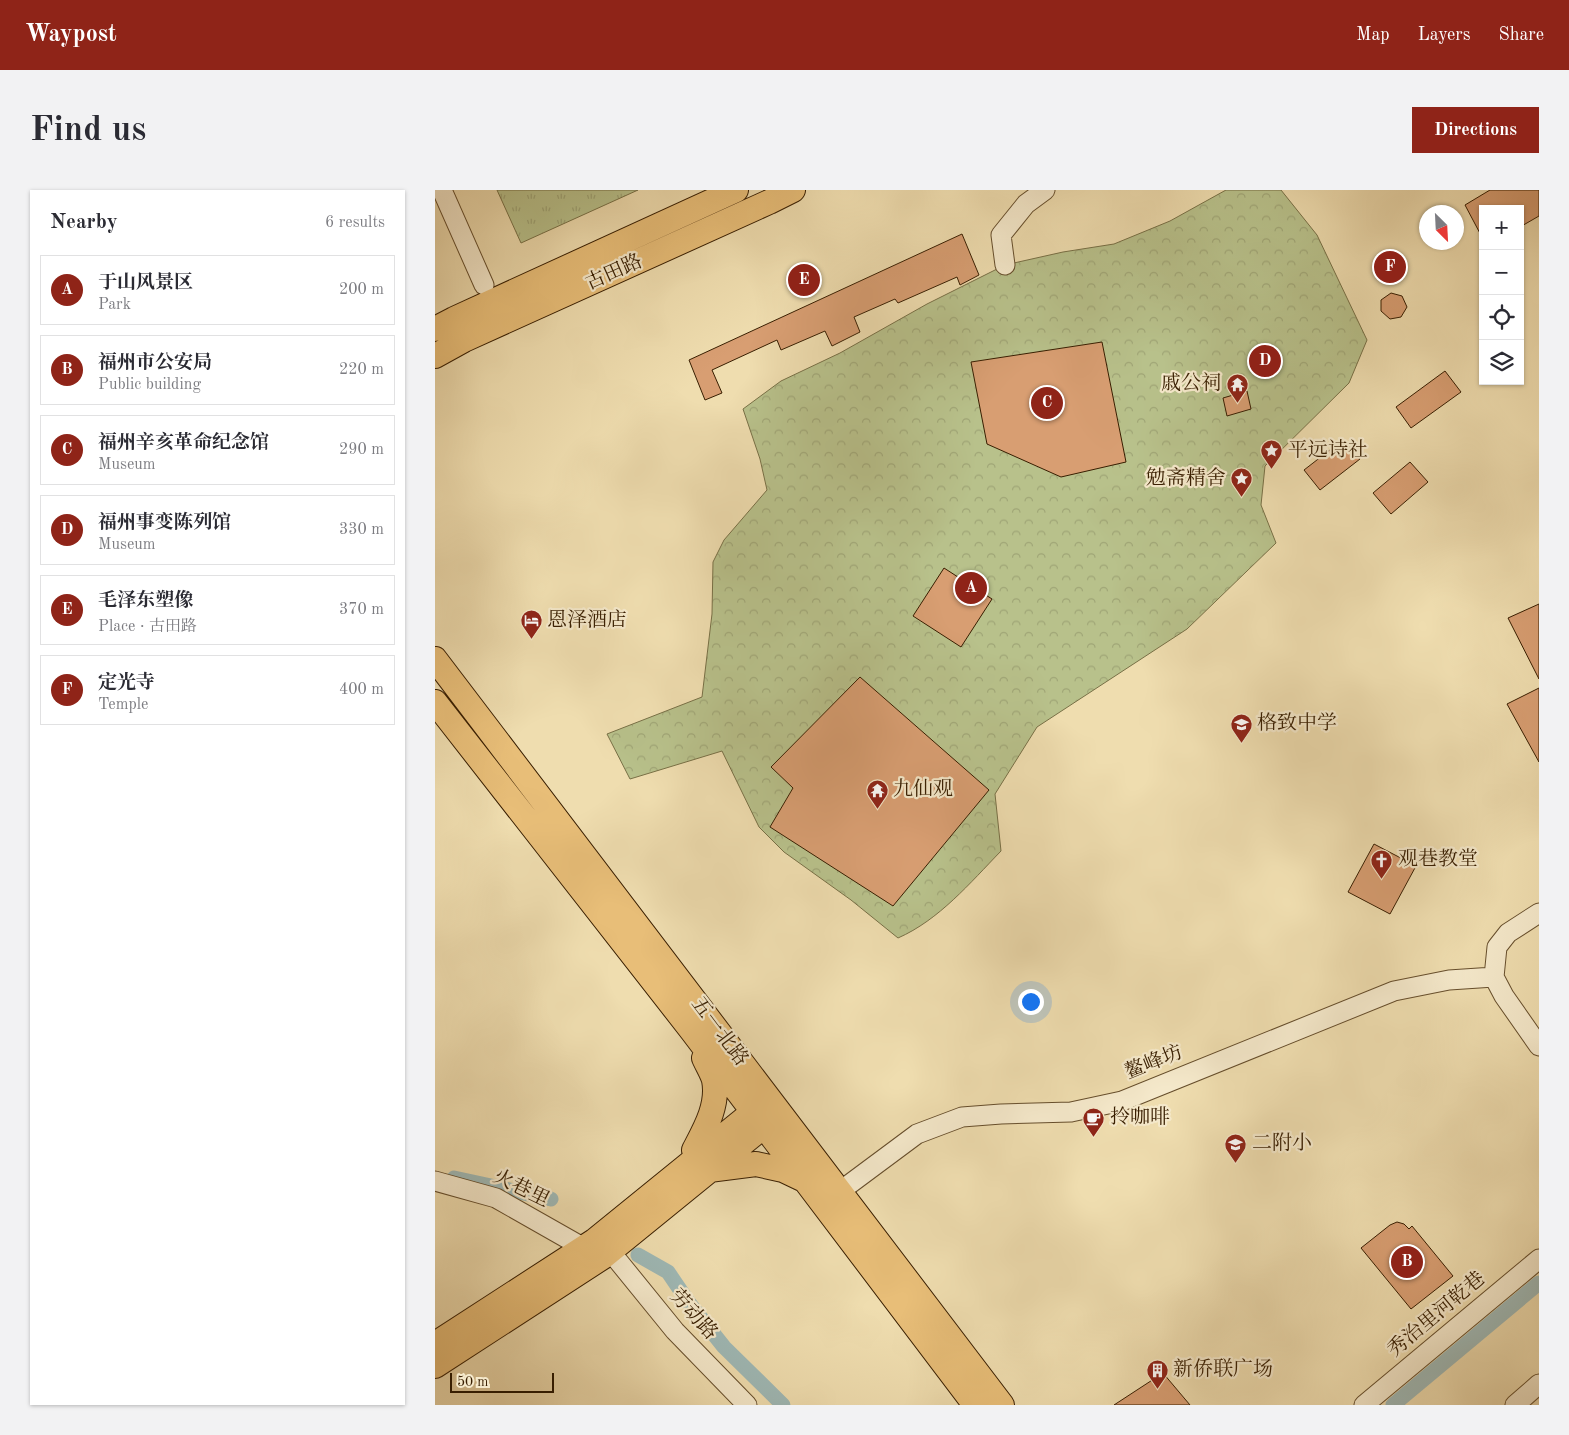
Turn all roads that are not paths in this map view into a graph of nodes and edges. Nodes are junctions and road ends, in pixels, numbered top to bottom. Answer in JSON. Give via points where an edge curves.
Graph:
{"nodes":[{"id":1,"x":442,"y":190,"type":"edge"},
{"id":2,"x":736,"y":190,"type":"edge"},
{"id":3,"x":793,"y":190,"type":"edge"},
{"id":4,"x":1045,"y":190,"type":"edge"},
{"id":5,"x":1005,"y":264,"type":"dead end"},
{"id":6,"x":484,"y":285,"type":"dead end"},
{"id":7,"x":435,"y":329,"type":"edge"},
{"id":8,"x":435,"y":356,"type":"edge"},
{"id":9,"x":435,"y":659,"type":"edge"},
{"id":10,"x":435,"y":702,"type":"edge"},
{"id":11,"x":1539,"y":912,"type":"edge"},
{"id":12,"x":1494,"y":977,"type":"junction"},
{"id":13,"x":692,"y":1031,"type":"junction"},
{"id":14,"x":1539,"y":1046,"type":"edge"},
{"id":15,"x":767,"y":1113,"type":"junction"},
{"id":16,"x":703,"y":1163,"type":"junction"},
{"id":17,"x":805,"y":1180,"type":"junction"},
{"id":18,"x":435,"y":1181,"type":"edge"},
{"id":19,"x":839,"y":1192,"type":"junction"},
{"id":20,"x":583,"y":1248,"type":"junction"},
{"id":21,"x":610,"y":1251,"type":"junction"},
{"id":22,"x":1539,"y":1258,"type":"edge"},
{"id":23,"x":435,"y":1344,"type":"edge"},
{"id":24,"x":435,"y":1366,"type":"edge"},
{"id":25,"x":1539,"y":1384,"type":"edge"},
{"id":26,"x":747,"y":1405,"type":"edge"},
{"id":27,"x":975,"y":1405,"type":"edge"},
{"id":28,"x":1002,"y":1405,"type":"edge"},
{"id":29,"x":1364,"y":1405,"type":"edge"},
{"id":30,"x":1515,"y":1405,"type":"edge"}],
"edges":[{"from":1,"to":6,"type":"street"},
{"from":2,"to":7,"type":"main road","name":"古田路"},
{"from":3,"to":8,"type":"main road","name":"古田路"},
{"from":4,"to":5,"type":"street","via":[[1026,204],[1001,235]]},
{"from":9,"to":15,"type":"main road","name":"五一北路"},
{"from":10,"to":13,"type":"main road","name":"五一北路"},
{"from":11,"to":12,"type":"street","via":[[1508,933],[1497,947]]},
{"from":12,"to":14,"type":"street"},
{"from":12,"to":19,"type":"street","name":"鳌峰坊","via":[[1449,980],[1393,991],[1122,1101],[1071,1112],[963,1117],[917,1134]]},
{"from":13,"to":15,"type":"main road","name":"五一北路"},
{"from":13,"to":16,"type":"main road","via":[[714,1079],[714,1104],[694,1150]]},
{"from":15,"to":16,"type":"main road"},
{"from":15,"to":17,"type":"main road","name":"五一北路"},
{"from":15,"to":19,"type":"main road","name":"五一北路"},
{"from":16,"to":17,"type":"main road","via":[[756,1164],[783,1170]]},
{"from":16,"to":20,"type":"main road"},
{"from":16,"to":21,"type":"main road"},
{"from":17,"to":27,"type":"main road","name":"五一北路"},
{"from":18,"to":20,"type":"street","name":"火巷里","via":[[496,1198]]},
{"from":19,"to":28,"type":"main road","name":"五一北路"},
{"from":20,"to":23,"type":"main road"},
{"from":21,"to":24,"type":"main road"},
{"from":21,"to":26,"type":"street","name":"劳动路","via":[[675,1331]]},
{"from":22,"to":29,"type":"street","name":"秀治里河乾巷"},
{"from":25,"to":30,"type":"street"}]}
